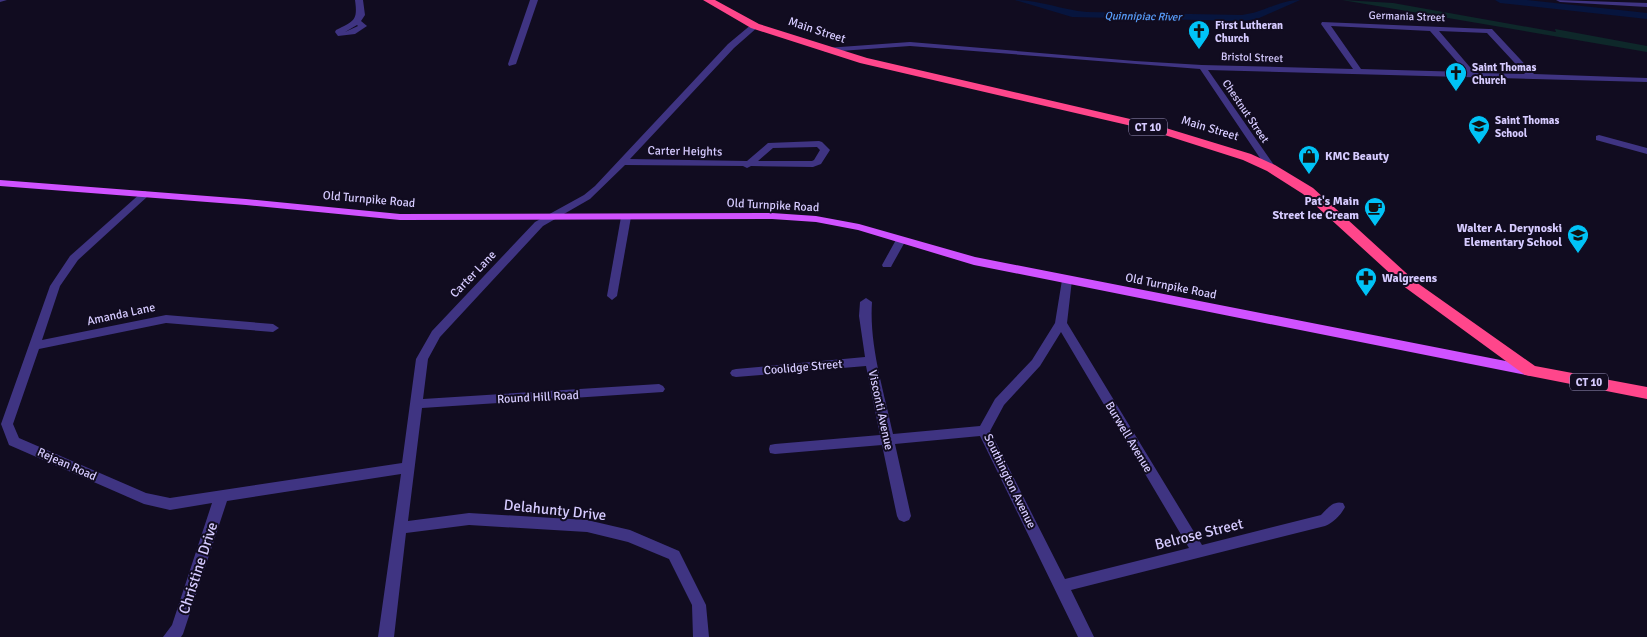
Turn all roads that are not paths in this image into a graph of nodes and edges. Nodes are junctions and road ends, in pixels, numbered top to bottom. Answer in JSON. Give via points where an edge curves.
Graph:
{"nodes":[{"id":1,"x":359,"y":0,"type":"edge"},
{"id":2,"x":534,"y":0,"type":"edge"},
{"id":3,"x":708,"y":0,"type":"edge"},
{"id":4,"x":1560,"y":0,"type":"edge"},
{"id":5,"x":1647,"y":5,"type":"edge"},
{"id":6,"x":357,"y":22,"type":"dead end"},
{"id":7,"x":755,"y":26,"type":"junction"},
{"id":8,"x":1432,"y":28,"type":"junction"},
{"id":9,"x":826,"y":50,"type":"junction"},
{"id":10,"x":512,"y":64,"type":"dead end"},
{"id":11,"x":1202,"y":67,"type":"junction"},
{"id":12,"x":1358,"y":71,"type":"junction"},
{"id":13,"x":1473,"y":74,"type":"junction"},
{"id":14,"x":1532,"y":76,"type":"junction"},
{"id":15,"x":1645,"y":82,"type":"edge"},
{"id":16,"x":1599,"y":138,"type":"dead end"},
{"id":17,"x":1647,"y":151,"type":"edge"},
{"id":18,"x":623,"y":162,"type":"junction"},
{"id":19,"x":747,"y":165,"type":"junction"},
{"id":20,"x":1271,"y":168,"type":"junction"},
{"id":21,"x":0,"y":183,"type":"edge"},
{"id":22,"x":145,"y":194,"type":"junction"},
{"id":23,"x":550,"y":216,"type":"junction"},
{"id":24,"x":626,"y":217,"type":"junction"},
{"id":25,"x":902,"y":240,"type":"junction"},
{"id":26,"x":887,"y":265,"type":"dead end"},
{"id":27,"x":1066,"y":280,"type":"junction"},
{"id":28,"x":612,"y":296,"type":"dead end"},
{"id":29,"x":866,"y":302,"type":"dead end"},
{"id":30,"x":1061,"y":323,"type":"junction"},
{"id":31,"x":273,"y":328,"type":"dead end"},
{"id":32,"x":34,"y":346,"type":"junction"},
{"id":33,"x":871,"y":361,"type":"junction"},
{"id":34,"x":1531,"y":371,"type":"junction"},
{"id":35,"x":736,"y":373,"type":"dead end"},
{"id":36,"x":659,"y":390,"type":"dead end"},
{"id":37,"x":1647,"y":393,"type":"edge"},
{"id":38,"x":416,"y":404,"type":"junction"},
{"id":39,"x":984,"y":431,"type":"junction"},
{"id":40,"x":887,"y":439,"type":"junction"},
{"id":41,"x":775,"y":449,"type":"dead end"},
{"id":42,"x":408,"y":467,"type":"junction"},
{"id":43,"x":221,"y":497,"type":"junction"},
{"id":44,"x":1338,"y":507,"type":"dead end"},
{"id":45,"x":904,"y":516,"type":"dead end"},
{"id":46,"x":401,"y":528,"type":"junction"},
{"id":47,"x":1198,"y":551,"type":"junction"},
{"id":48,"x":1062,"y":586,"type":"junction"},
{"id":49,"x":171,"y":637,"type":"edge"},
{"id":50,"x":386,"y":637,"type":"edge"},
{"id":51,"x":701,"y":637,"type":"edge"},
{"id":52,"x":1086,"y":637,"type":"edge"}],
"edges":[{"from":1,"to":6,"type":"street","via":[[361,15]]},
{"from":2,"to":10,"type":"street"},
{"from":3,"to":7,"type":"highway","name":"Main Street","number":"CT 10"},
{"from":4,"to":5,"type":"street"},
{"from":7,"to":9,"type":"highway","name":"Main Street","number":"CT 10"},
{"from":7,"to":18,"type":"street","name":"Carter Lane","via":[[731,46]]},
{"from":8,"to":12,"type":"street","name":"Germania Street","via":[[1325,24]]},
{"from":8,"to":13,"type":"street"},
{"from":8,"to":14,"type":"street","name":"Germania Street","via":[[1489,31]]},
{"from":9,"to":11,"type":"street","name":"Bristol Street","via":[[910,44]]},
{"from":9,"to":20,"type":"highway","name":"Main Street","number":"CT 10","via":[[1152,128],[1247,157]]},
{"from":11,"to":12,"type":"street","name":"Bristol Street"},
{"from":11,"to":20,"type":"street","name":"Chestnut Street"},
{"from":12,"to":13,"type":"street","name":"Bristol Street"},
{"from":13,"to":14,"type":"street","name":"Bristol Street"},
{"from":14,"to":15,"type":"street","name":"Bristol Street"},
{"from":16,"to":17,"type":"street"},
{"from":18,"to":19,"type":"street","name":"Carter Heights"},
{"from":18,"to":23,"type":"street","name":"Carter Lane","via":[[587,197]]},
{"from":19,"to":19,"type":"street","name":"Carter Heights","via":[[813,164],[825,150],[819,144],[771,145]]},
{"from":20,"to":34,"type":"highway","name":"Main Street","number":"CT 10","via":[[1308,191],[1412,285]]},
{"from":21,"to":22,"type":"main road","name":"Old Turnpike Road"},
{"from":22,"to":23,"type":"main road","name":"Old Turnpike Road","via":[[400,216]]},
{"from":22,"to":32,"type":"street","name":"Rejean Road","via":[[74,258],[55,286]]},
{"from":23,"to":24,"type":"main road","name":"Old Turnpike Road"},
{"from":23,"to":38,"type":"street","name":"Carter Lane","via":[[436,334],[422,360]]},
{"from":24,"to":25,"type":"main road","name":"Old Turnpike Road","via":[[772,216],[816,219]]},
{"from":24,"to":28,"type":"street"},
{"from":25,"to":26,"type":"street"},
{"from":25,"to":27,"type":"main road","name":"Old Turnpike Road","via":[[974,262]]},
{"from":27,"to":30,"type":"street","name":"Southington Avenue"},
{"from":27,"to":34,"type":"main road","name":"Old Turnpike Road"},
{"from":29,"to":33,"type":"street","name":"Visconti Avenue"},
{"from":30,"to":39,"type":"street","name":"Southington Avenue","via":[[1036,362],[999,402]]},
{"from":30,"to":47,"type":"street","name":"Burwell Avenue"},
{"from":31,"to":32,"type":"street","name":"Amanda Lane","via":[[166,319]]},
{"from":32,"to":43,"type":"street","name":"Rejean Road","via":[[7,424],[14,441],[144,498],[170,504]]},
{"from":33,"to":35,"type":"street","name":"Coolidge Street"},
{"from":33,"to":40,"type":"street","name":"Visconti Avenue"},
{"from":34,"to":37,"type":"highway","name":"Main Street","number":"CT 10"},
{"from":36,"to":38,"type":"street","name":"Round Hill Road"},
{"from":38,"to":42,"type":"street","name":"Carter Lane"},
{"from":39,"to":40,"type":"street"},
{"from":39,"to":48,"type":"street","name":"Southington Avenue"},
{"from":40,"to":41,"type":"street"},
{"from":40,"to":45,"type":"street","name":"Visconti Avenue"},
{"from":42,"to":43,"type":"street","name":"Rejean Road"},
{"from":42,"to":46,"type":"street","name":"Carter Lane"},
{"from":43,"to":49,"type":"street","name":"Christine Drive","via":[[178,629]]},
{"from":44,"to":47,"type":"street","name":"Belrose Street","via":[[1326,520]]},
{"from":46,"to":50,"type":"street","name":"Carter Lane"},
{"from":46,"to":51,"type":"street","name":"Delahunty Drive","via":[[469,519],[587,526],[630,536],[674,555],[699,605]]},
{"from":47,"to":48,"type":"street","name":"Belrose Street"},
{"from":48,"to":52,"type":"street","name":"Southington Avenue"}]}
